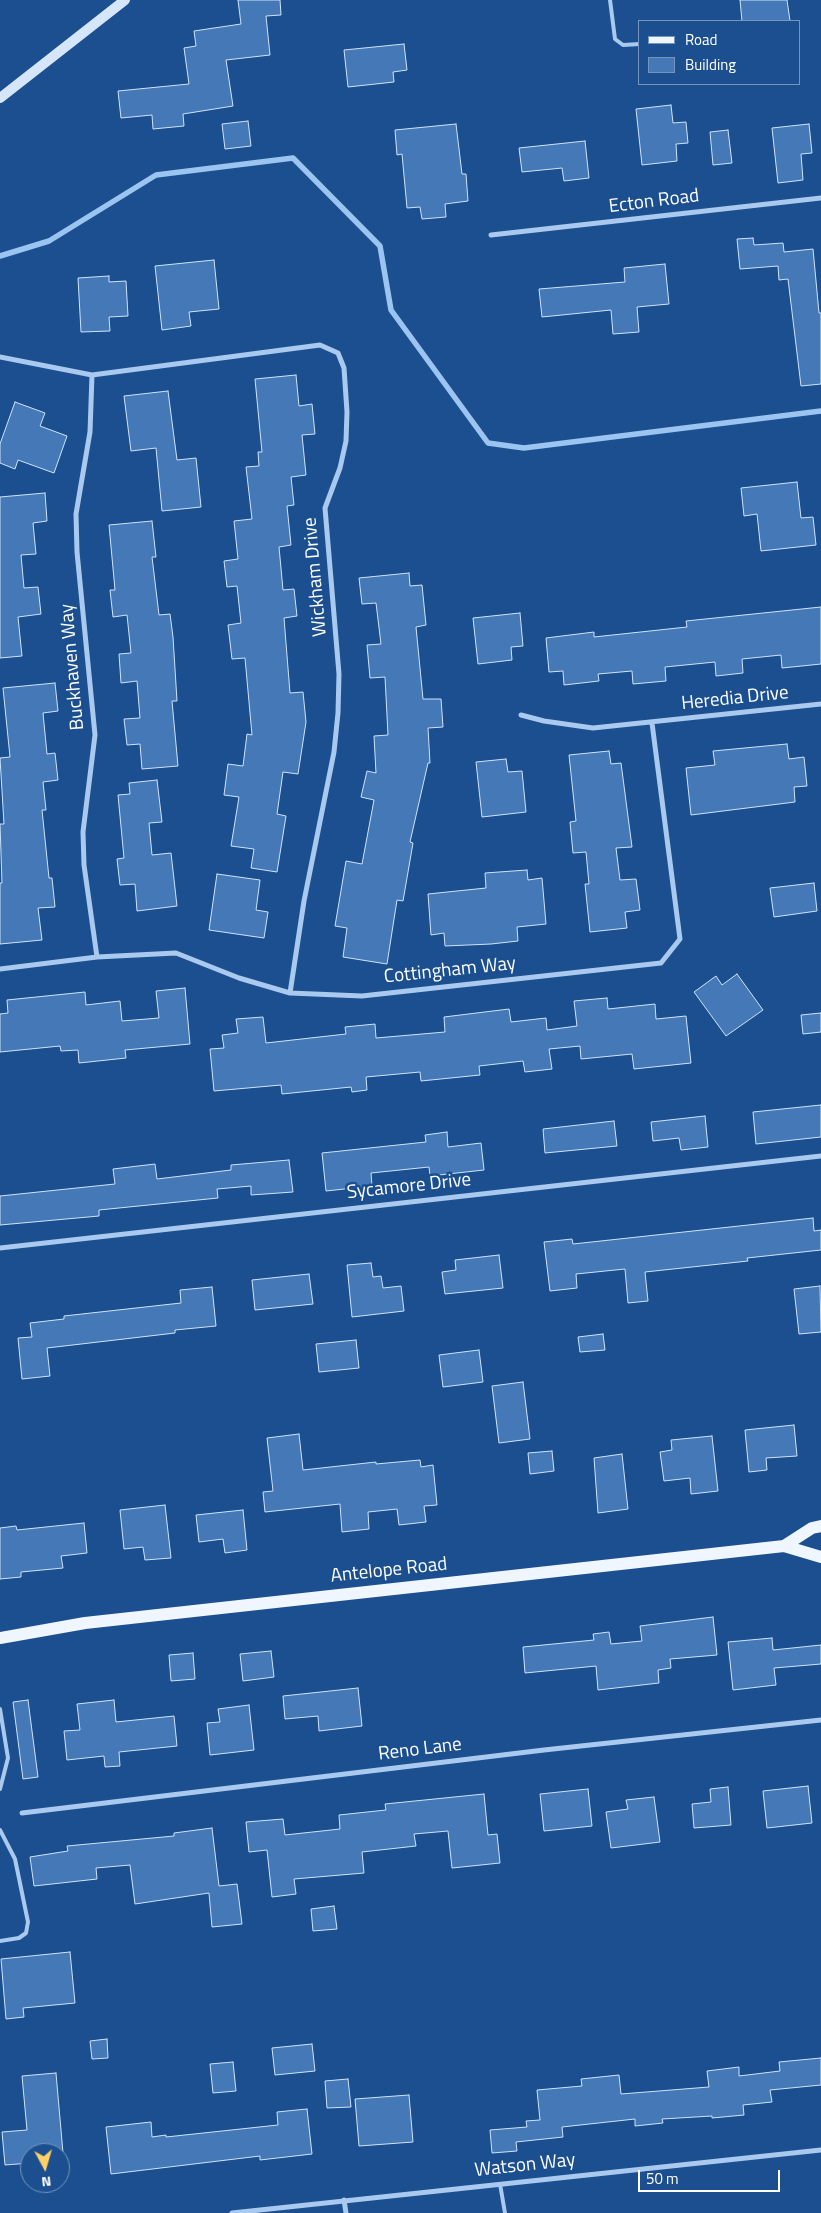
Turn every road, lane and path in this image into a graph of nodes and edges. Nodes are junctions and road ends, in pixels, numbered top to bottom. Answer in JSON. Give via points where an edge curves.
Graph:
{"nodes":[{"id":1,"x":125,"y":0,"type":"edge"},
{"id":2,"x":610,"y":0,"type":"edge"},
{"id":3,"x":638,"y":44,"type":"edge"},
{"id":4,"x":0,"y":98,"type":"edge"},
{"id":5,"x":821,"y":198,"type":"edge"},
{"id":6,"x":491,"y":235,"type":"dead end"},
{"id":7,"x":0,"y":356,"type":"edge"},
{"id":8,"x":92,"y":374,"type":"junction"},
{"id":9,"x":821,"y":704,"type":"edge"},
{"id":10,"x":521,"y":715,"type":"dead end"},
{"id":11,"x":652,"y":723,"type":"junction"},
{"id":12,"x":98,"y":957,"type":"junction"},
{"id":13,"x":0,"y":969,"type":"edge"},
{"id":14,"x":290,"y":993,"type":"junction"},
{"id":15,"x":821,"y":1156,"type":"edge"},
{"id":16,"x":0,"y":1248,"type":"edge"},
{"id":17,"x":821,"y":1526,"type":"edge"},
{"id":18,"x":784,"y":1546,"type":"junction"},
{"id":19,"x":821,"y":1557,"type":"edge"},
{"id":20,"x":0,"y":1638,"type":"edge"},
{"id":21,"x":0,"y":1709,"type":"edge"},
{"id":22,"x":821,"y":1720,"type":"edge"},
{"id":23,"x":0,"y":1789,"type":"edge"},
{"id":24,"x":22,"y":1813,"type":"dead end"},
{"id":25,"x":0,"y":1830,"type":"edge"},
{"id":26,"x":0,"y":1941,"type":"edge"},
{"id":27,"x":821,"y":2150,"type":"edge"},
{"id":28,"x":500,"y":2184,"type":"junction"},
{"id":29,"x":344,"y":2200,"type":"junction"},
{"id":30,"x":232,"y":2213,"type":"edge"},
{"id":31,"x":346,"y":2213,"type":"edge"},
{"id":32,"x":505,"y":2213,"type":"edge"}],
"edges":[{"from":1,"to":4,"type":"main road"},
{"from":2,"to":3,"type":"lane","via":[[615,39],[623,45]]},
{"from":5,"to":6,"type":"street","name":"Ecton Road"},
{"from":7,"to":8,"type":"street","name":"Wickham Drive"},
{"from":8,"to":12,"type":"street","name":"Buckhaven Way","via":[[90,432],[76,514],[95,735],[83,832],[84,866]]},
{"from":8,"to":14,"type":"street","name":"Wickham Drive","via":[[320,345],[338,352],[344,368],[346,441],[325,508],[338,713],[334,752],[304,901]]},
{"from":9,"to":11,"type":"street","name":"Heredia Drive"},
{"from":10,"to":11,"type":"street","name":"Heredia Drive","via":[[593,728]]},
{"from":11,"to":14,"type":"street","name":"Cottingham Way","via":[[680,939],[661,963],[362,996]]},
{"from":12,"to":13,"type":"street","name":"Cottingham Way"},
{"from":12,"to":14,"type":"street","name":"Cottingham Way","via":[[176,954]]},
{"from":15,"to":16,"type":"street","name":"Sycamore Drive"},
{"from":17,"to":18,"type":"main road","name":"Antelope Road","via":[[812,1528]]},
{"from":18,"to":19,"type":"main road","name":"Antelope Road"},
{"from":18,"to":20,"type":"main road","name":"Antelope Road","via":[[85,1623]]},
{"from":21,"to":23,"type":"lane","via":[[8,1758]]},
{"from":22,"to":24,"type":"street","name":"Reno Lane"},
{"from":25,"to":26,"type":"lane","via":[[16,1859],[28,1922],[26,1933],[19,1938]]},
{"from":27,"to":28,"type":"street","name":"Watson Way"},
{"from":28,"to":29,"type":"street","name":"Watson Way"},
{"from":28,"to":32,"type":"lane"},
{"from":29,"to":30,"type":"street","name":"Watson Way"},
{"from":29,"to":31,"type":"street"}]}
